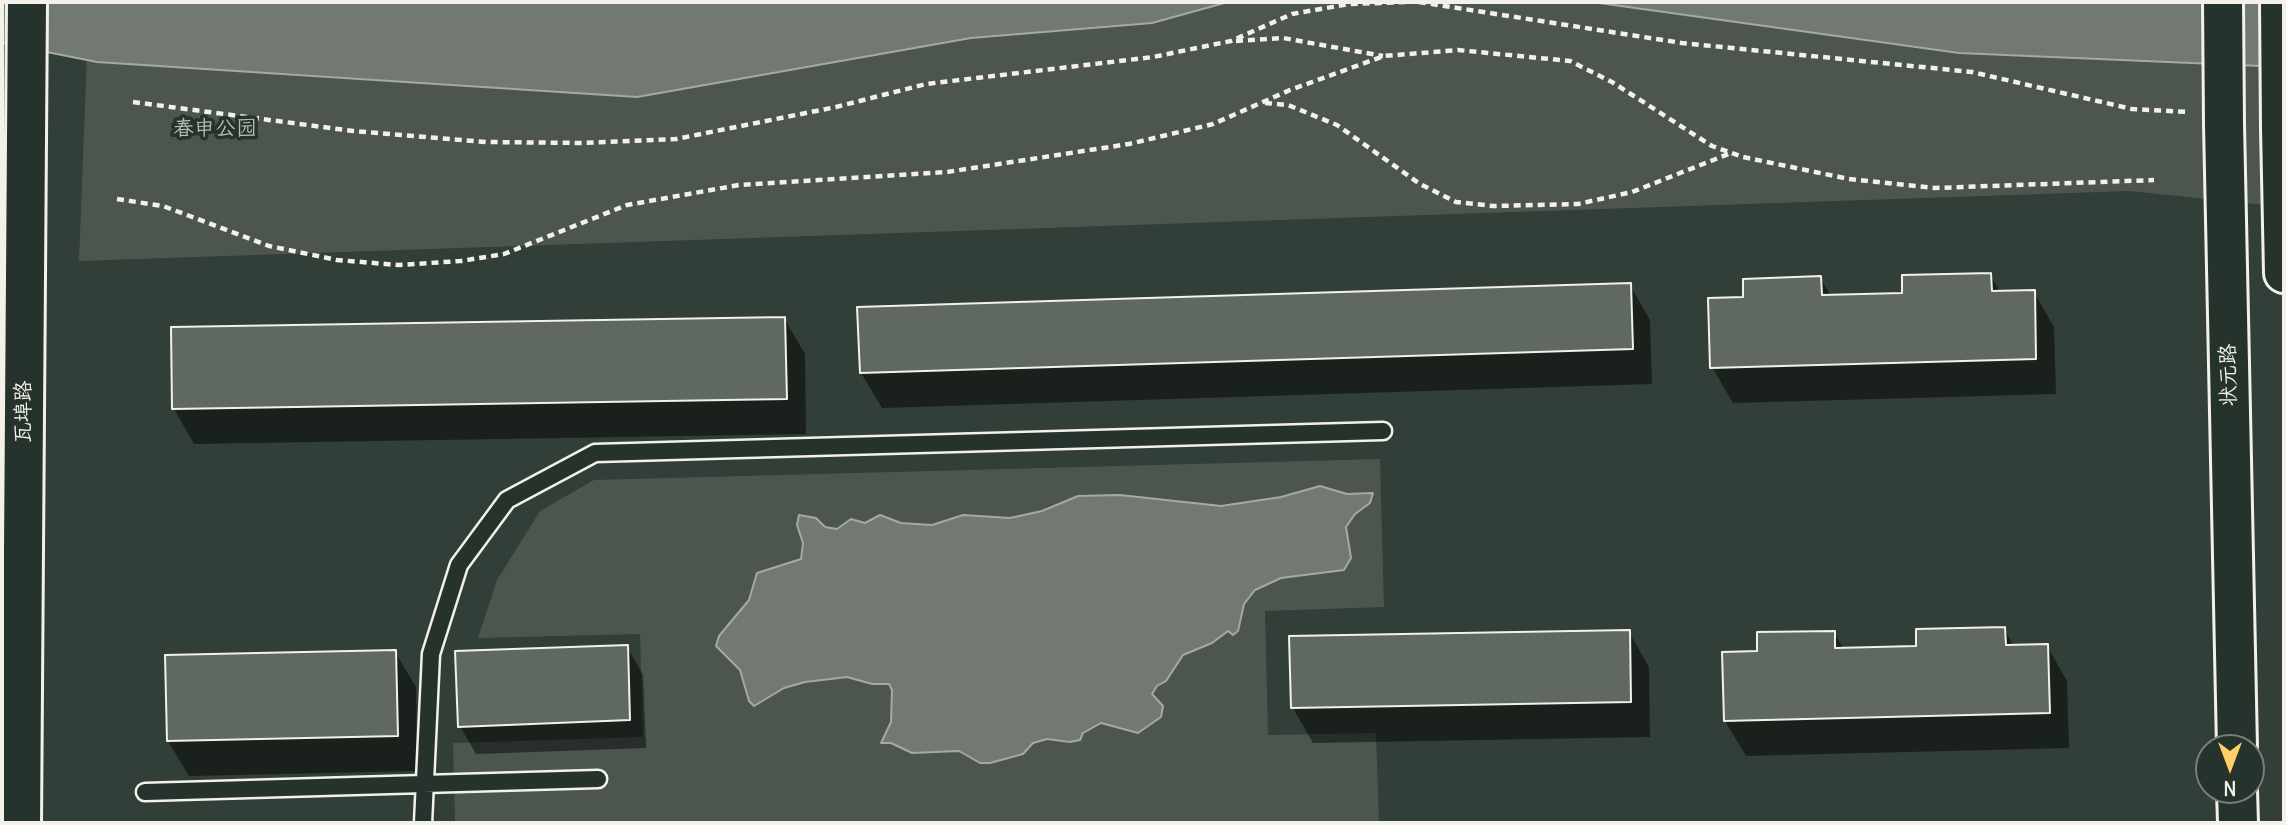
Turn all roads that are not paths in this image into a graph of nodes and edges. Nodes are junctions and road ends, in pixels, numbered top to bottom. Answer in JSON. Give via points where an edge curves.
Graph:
{"nodes":[{"id":1,"x":27,"y":2,"type":"edge"},
{"id":2,"x":2223,"y":2,"type":"edge"},
{"id":3,"x":2280,"y":2,"type":"edge"},
{"id":4,"x":2284,"y":273,"type":"edge"},
{"id":5,"x":1383,"y":431,"type":"dead end"},
{"id":6,"x":2236,"y":734,"type":"edge"},
{"id":7,"x":598,"y":779,"type":"dead end"},
{"id":8,"x":145,"y":792,"type":"dead end"},
{"id":9,"x":2237,"y":804,"type":"edge"},
{"id":10,"x":21,"y":823,"type":"edge"},
{"id":11,"x":424,"y":823,"type":"edge"},
{"id":12,"x":2238,"y":823,"type":"edge"}],
"edges":[{"from":1,"to":10,"type":"main road","name":"瓦埠路"},
{"from":2,"to":6,"type":"main road","name":"状元路","bridge":true,"via":[[2213,118]]},
{"from":3,"to":4,"type":"main road","bridge":true},
{"from":5,"to":11,"type":"lane","via":[[594,453],[507,500],[459,565],[431,654]]},
{"from":7,"to":8,"type":"lane"},
{"from":9,"to":12,"type":"main road"}]}
